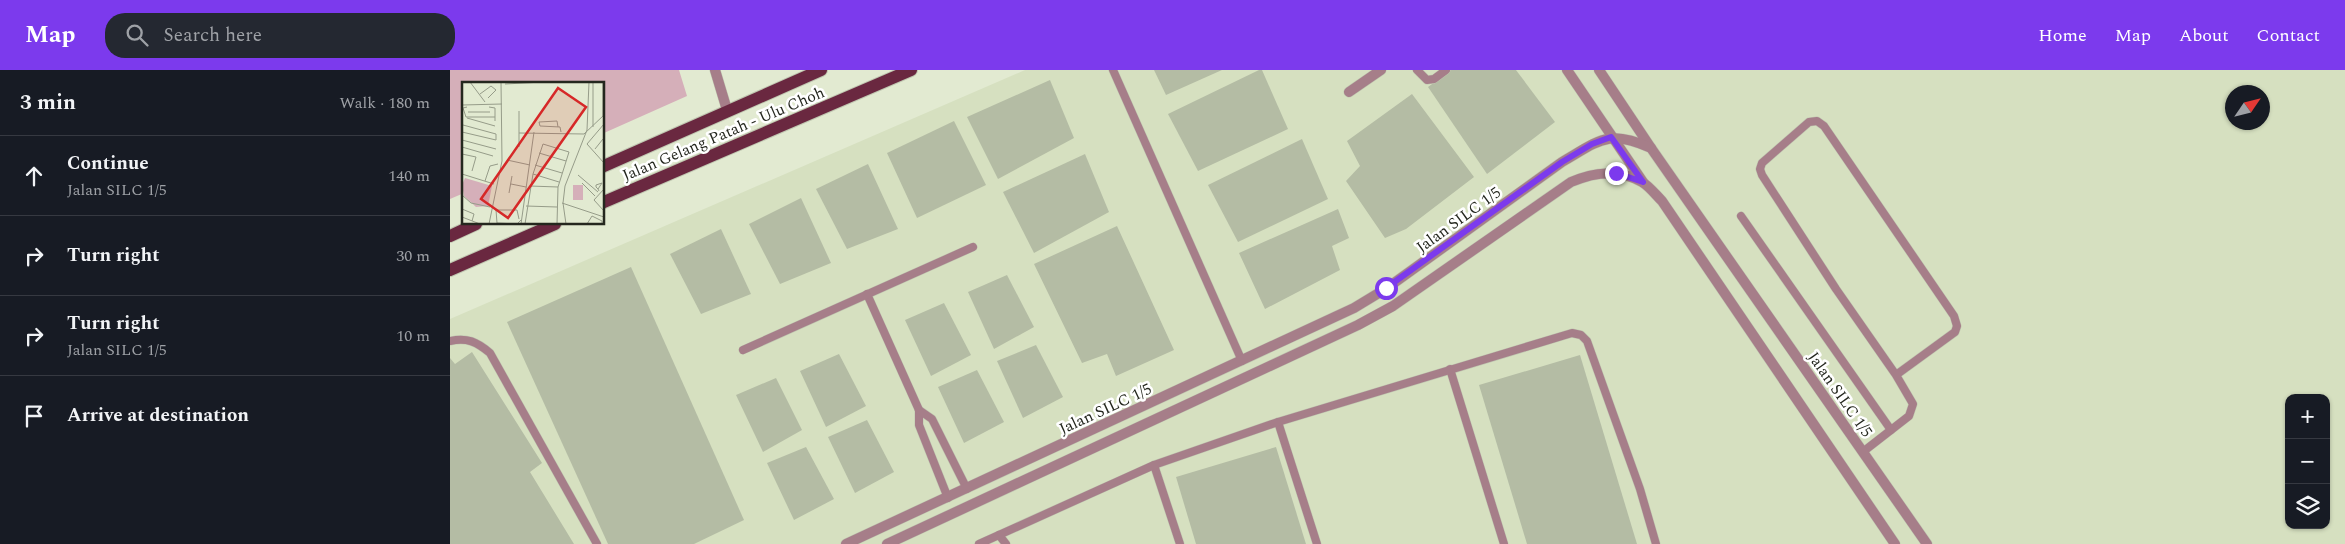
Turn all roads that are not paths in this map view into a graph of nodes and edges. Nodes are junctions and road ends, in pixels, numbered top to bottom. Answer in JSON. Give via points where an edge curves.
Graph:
{"nodes":[{"id":1,"x":715,"y":70,"type":"edge"},
{"id":2,"x":821,"y":70,"type":"edge"},
{"id":3,"x":910,"y":70,"type":"edge"},
{"id":4,"x":1112,"y":70,"type":"edge"},
{"id":5,"x":1382,"y":70,"type":"edge"},
{"id":6,"x":1417,"y":70,"type":"edge"},
{"id":7,"x":1446,"y":70,"type":"edge"},
{"id":8,"x":1567,"y":70,"type":"edge"},
{"id":9,"x":1599,"y":70,"type":"edge"},
{"id":10,"x":1349,"y":92,"type":"dead end"},
{"id":11,"x":727,"y":110,"type":"junction"},
{"id":12,"x":1611,"y":137,"type":"junction"},
{"id":13,"x":1651,"y":148,"type":"junction"},
{"id":14,"x":605,"y":166,"type":"edge"},
{"id":15,"x":1643,"y":182,"type":"junction"},
{"id":16,"x":605,"y":202,"type":"edge"},
{"id":17,"x":1741,"y":216,"type":"dead end"},
{"id":18,"x":474,"y":225,"type":"edge"},
{"id":19,"x":553,"y":225,"type":"edge"},
{"id":20,"x":450,"y":236,"type":"edge"},
{"id":21,"x":973,"y":247,"type":"dead end"},
{"id":22,"x":450,"y":270,"type":"edge"},
{"id":23,"x":867,"y":294,"type":"junction"},
{"id":24,"x":450,"y":341,"type":"edge"},
{"id":25,"x":743,"y":350,"type":"dead end"},
{"id":26,"x":1242,"y":360,"type":"junction"},
{"id":27,"x":1450,"y":369,"type":"junction"},
{"id":28,"x":1896,"y":375,"type":"junction"},
{"id":29,"x":919,"y":410,"type":"junction"},
{"id":30,"x":1278,"y":422,"type":"junction"},
{"id":31,"x":1891,"y":430,"type":"junction"},
{"id":32,"x":1864,"y":451,"type":"junction"},
{"id":33,"x":1154,"y":465,"type":"junction"},
{"id":34,"x":967,"y":489,"type":"junction"},
{"id":35,"x":948,"y":498,"type":"junction"},
{"id":36,"x":999,"y":535,"type":"junction"},
{"id":37,"x":597,"y":544,"type":"edge"},
{"id":38,"x":846,"y":544,"type":"edge"},
{"id":39,"x":887,"y":544,"type":"edge"},
{"id":40,"x":979,"y":544,"type":"edge"},
{"id":41,"x":1006,"y":544,"type":"edge"},
{"id":42,"x":1180,"y":544,"type":"edge"},
{"id":43,"x":1317,"y":544,"type":"edge"},
{"id":44,"x":1504,"y":544,"type":"edge"},
{"id":45,"x":1656,"y":544,"type":"edge"},
{"id":46,"x":1895,"y":544,"type":"edge"},
{"id":47,"x":1927,"y":544,"type":"edge"}],
"edges":[{"from":1,"to":11,"type":"street"},
{"from":2,"to":11,"type":"main road","name":"Jalan Gelang Patah - Ulu Choh"},
{"from":3,"to":16,"type":"main road","name":"Jalan Gelang Patah - Ulu Choh"},
{"from":4,"to":26,"type":"lane"},
{"from":5,"to":10,"type":"street"},
{"from":6,"to":7,"type":"lane","via":[[1431,80]]},
{"from":8,"to":12,"type":"street"},
{"from":9,"to":13,"type":"street","name":"Jalan SILC 1/5"},
{"from":11,"to":14,"type":"main road","name":"Jalan Gelang Patah - Ulu Choh"},
{"from":12,"to":13,"type":"street","via":[[1630,138]]},
{"from":12,"to":15,"type":"street"},
{"from":12,"to":26,"type":"street","name":"Jalan SILC 1/5","via":[[1562,162],[1354,308]]},
{"from":13,"to":32,"type":"street","name":"Jalan SILC 1/5"},
{"from":15,"to":39,"type":"street","name":"Jalan SILC 1/5","via":[[1616,173],[1596,173],[1571,182],[1393,306],[1358,325]]},
{"from":15,"to":46,"type":"street","name":"Jalan SILC 1/5","via":[[1662,200]]},
{"from":17,"to":31,"type":"lane"},
{"from":18,"to":20,"type":"main road"},
{"from":19,"to":22,"type":"main road"},
{"from":21,"to":23,"type":"lane"},
{"from":23,"to":25,"type":"lane"},
{"from":23,"to":29,"type":"lane"},
{"from":24,"to":37,"type":"lane","via":[[468,340],[478,343],[490,353]]},
{"from":26,"to":34,"type":"street","name":"Jalan SILC 1/5"},
{"from":27,"to":30,"type":"lane"},
{"from":27,"to":44,"type":"lane"},
{"from":27,"to":45,"type":"lane","via":[[1572,334],[1581,335],[1587,341],[1640,489]]},
{"from":28,"to":28,"type":"lane","via":[[1762,175],[1762,163],[1809,122],[1824,126],[1954,316],[1955,332]]},
{"from":28,"to":31,"type":"lane","via":[[1913,404],[1909,416]]},
{"from":29,"to":34,"type":"lane","via":[[932,419]]},
{"from":29,"to":35,"type":"lane","via":[[919,425]]},
{"from":30,"to":33,"type":"lane"},
{"from":30,"to":43,"type":"lane"},
{"from":31,"to":32,"type":"lane"},
{"from":32,"to":47,"type":"street","name":"Jalan SILC 1/5"},
{"from":33,"to":36,"type":"lane"},
{"from":33,"to":42,"type":"lane"},
{"from":34,"to":35,"type":"street","name":"Jalan SILC 1/5"},
{"from":35,"to":38,"type":"street","name":"Jalan SILC 1/5"},
{"from":36,"to":40,"type":"lane"},
{"from":36,"to":41,"type":"lane"}]}
